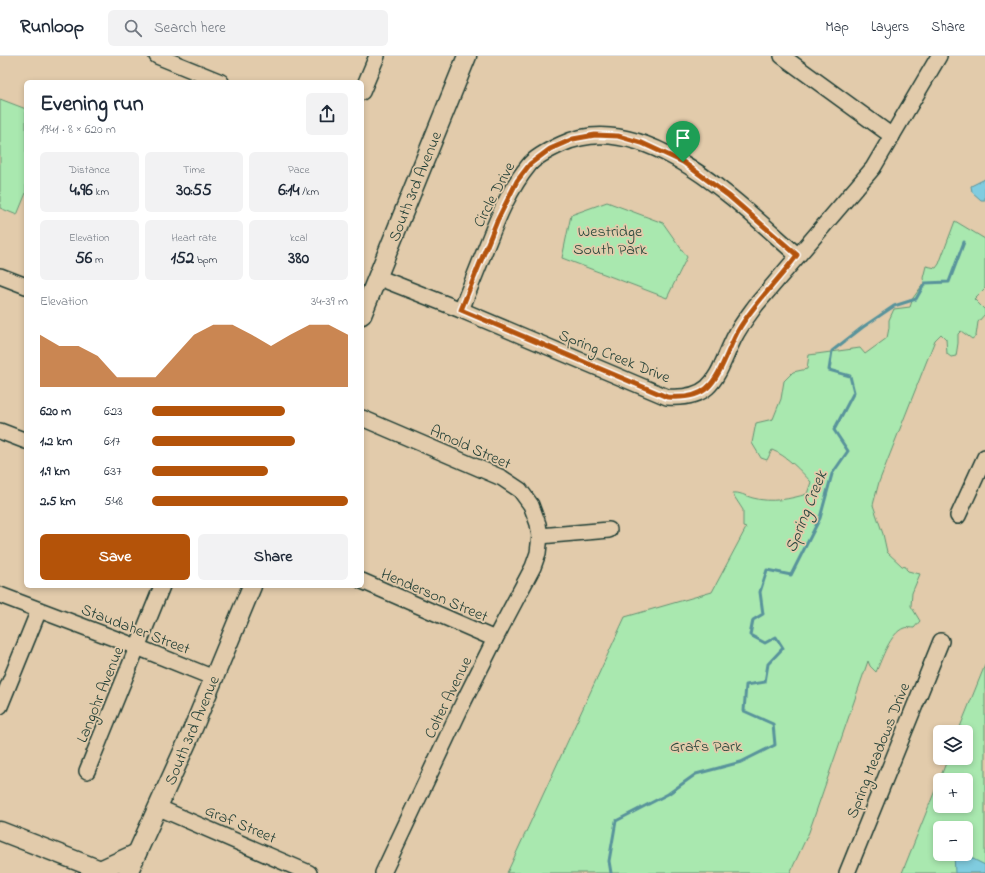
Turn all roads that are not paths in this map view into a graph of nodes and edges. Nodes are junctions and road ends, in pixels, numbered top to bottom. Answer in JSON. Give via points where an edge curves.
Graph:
{"nodes":[{"id":1,"x":157,"y":56,"type":"edge"},
{"id":2,"x":377,"y":56,"type":"edge"},
{"id":3,"x":467,"y":56,"type":"edge"},
{"id":4,"x":782,"y":56,"type":"edge"},
{"id":5,"x":938,"y":56,"type":"edge"},
{"id":6,"x":216,"y":80,"type":"edge"},
{"id":7,"x":364,"y":87,"type":"edge"},
{"id":8,"x":892,"y":136,"type":"junction"},
{"id":9,"x":797,"y":255,"type":"junction"},
{"id":10,"x":0,"y":276,"type":"edge"},
{"id":11,"x":377,"y":277,"type":"junction"},
{"id":12,"x":24,"y":285,"type":"edge"},
{"id":13,"x":364,"y":310,"type":"edge"},
{"id":14,"x":461,"y":310,"type":"junction"},
{"id":15,"x":364,"y":419,"type":"edge"},
{"id":16,"x":0,"y":431,"type":"edge"},
{"id":17,"x":24,"y":440,"type":"edge"},
{"id":18,"x":985,"y":457,"type":"edge"},
{"id":19,"x":958,"y":516,"type":"dead end"},
{"id":20,"x":609,"y":530,"type":"dead end"},
{"id":21,"x":540,"y":536,"type":"junction"},
{"id":22,"x":364,"y":582,"type":"edge"},
{"id":23,"x":161,"y":588,"type":"edge"},
{"id":24,"x":251,"y":588,"type":"edge"},
{"id":25,"x":0,"y":595,"type":"edge"},
{"id":26,"x":39,"y":610,"type":"junction"},
{"id":27,"x":494,"y":639,"type":"junction"},
{"id":28,"x":941,"y":641,"type":"dead end"},
{"id":29,"x":137,"y":647,"type":"junction"},
{"id":30,"x":214,"y":678,"type":"junction"},
{"id":31,"x":0,"y":706,"type":"edge"},
{"id":32,"x":87,"y":772,"type":"dead end"},
{"id":33,"x":157,"y":807,"type":"junction"},
{"id":34,"x":0,"y":831,"type":"edge"},
{"id":35,"x":137,"y":853,"type":"junction"},
{"id":36,"x":104,"y":872,"type":"edge"},
{"id":37,"x":128,"y":873,"type":"edge"},
{"id":38,"x":309,"y":873,"type":"edge"},
{"id":39,"x":383,"y":873,"type":"edge"},
{"id":40,"x":846,"y":873,"type":"edge"}],
"edges":[{"from":1,"to":6,"type":"street"},
{"from":2,"to":7,"type":"street"},
{"from":3,"to":11,"type":"main road","name":"South 3rd Avenue"},
{"from":4,"to":8,"type":"street"},
{"from":5,"to":8,"type":"street","name":"Spring Creek Drive"},
{"from":8,"to":9,"type":"street","name":"Spring Creek Drive","via":[[873,168]]},
{"from":9,"to":14,"type":"street","name":"Spring Creek Drive","via":[[740,328],[707,389],[693,396],[667,397]]},
{"from":9,"to":14,"type":"street","name":"Circle Drive","via":[[729,196],[683,162],[642,143],[618,136],[595,135],[573,139],[550,149],[530,164],[517,181],[497,221]]},
{"from":10,"to":12,"type":"street"},
{"from":11,"to":13,"type":"main road","name":"South 3rd Avenue"},
{"from":11,"to":14,"type":"street","name":"Spring Creek Drive"},
{"from":15,"to":21,"type":"street","name":"Arnold Street","via":[[502,478],[520,490],[531,506]]},
{"from":16,"to":17,"type":"street"},
{"from":18,"to":19,"type":"street"},
{"from":20,"to":21,"type":"street"},
{"from":21,"to":27,"type":"street","name":"Colter Avenue","via":[[533,567]]},
{"from":22,"to":27,"type":"street","name":"Henderson Street"},
{"from":23,"to":29,"type":"street","name":"Langohr Avenue"},
{"from":24,"to":30,"type":"main road","name":"South 3rd Avenue"},
{"from":25,"to":26,"type":"street","name":"Staudaher Street"},
{"from":26,"to":29,"type":"street","name":"Staudaher Street"},
{"from":26,"to":31,"type":"street"},
{"from":27,"to":39,"type":"street","name":"Colter Avenue"},
{"from":28,"to":40,"type":"street","name":"Spring Meadows Drive"},
{"from":29,"to":30,"type":"street","name":"Staudaher Street"},
{"from":29,"to":32,"type":"street","name":"Langohr Avenue"},
{"from":30,"to":33,"type":"main road","name":"South 3rd Avenue"},
{"from":33,"to":35,"type":"main road","name":"South 3rd Avenue"},
{"from":33,"to":38,"type":"street","name":"Graf Street"},
{"from":34,"to":36,"type":"main road"},
{"from":35,"to":36,"type":"main road"},
{"from":35,"to":37,"type":"main road","name":"South 3rd Avenue"}]}
